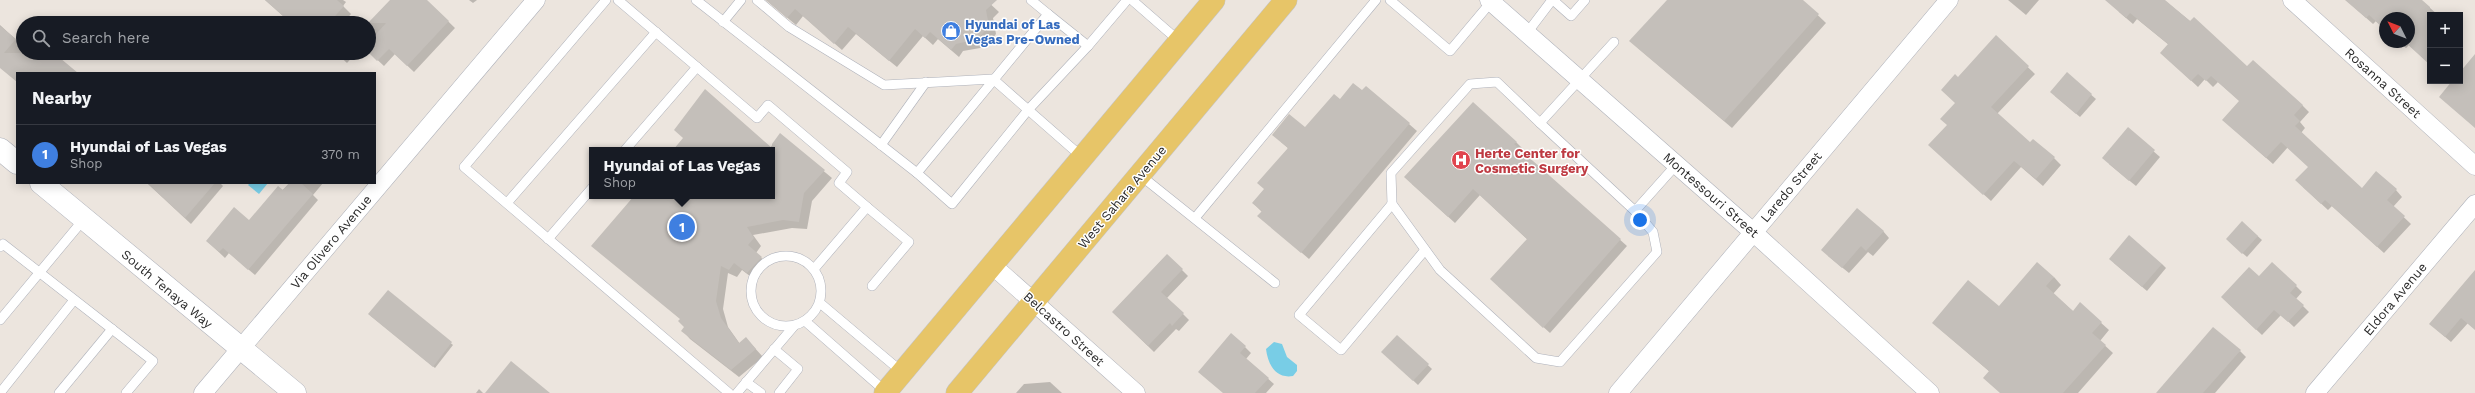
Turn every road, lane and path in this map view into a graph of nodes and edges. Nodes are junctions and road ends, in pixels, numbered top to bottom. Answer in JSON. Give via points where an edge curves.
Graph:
{"nodes":[{"id":1,"x":536,"y":0,"type":"edge"},
{"id":2,"x":606,"y":0,"type":"edge"},
{"id":3,"x":618,"y":0,"type":"edge"},
{"id":4,"x":696,"y":0,"type":"edge"},
{"id":5,"x":741,"y":0,"type":"edge"},
{"id":6,"x":757,"y":0,"type":"edge"},
{"id":7,"x":1031,"y":0,"type":"edge"},
{"id":8,"x":1127,"y":0,"type":"edge"},
{"id":9,"x":1132,"y":0,"type":"edge"},
{"id":10,"x":1214,"y":0,"type":"edge"},
{"id":11,"x":1286,"y":0,"type":"edge"},
{"id":12,"x":1376,"y":0,"type":"edge"},
{"id":13,"x":1390,"y":0,"type":"edge"},
{"id":14,"x":1553,"y":0,"type":"edge"},
{"id":15,"x":1585,"y":0,"type":"edge"},
{"id":16,"x":1949,"y":0,"type":"edge"},
{"id":17,"x":2292,"y":0,"type":"edge"},
{"id":18,"x":1490,"y":1,"type":"edge"},
{"id":19,"x":1048,"y":14,"type":"junction"},
{"id":20,"x":723,"y":22,"type":"junction"},
{"id":21,"x":656,"y":32,"type":"junction"},
{"id":22,"x":1527,"y":33,"type":"junction"},
{"id":23,"x":1179,"y":41,"type":"junction"},
{"id":24,"x":1614,"y":42,"type":"dead end"},
{"id":25,"x":1088,"y":46,"type":"junction"},
{"id":26,"x":697,"y":67,"type":"junction"},
{"id":27,"x":993,"y":79,"type":"junction"},
{"id":28,"x":1580,"y":80,"type":"junction"},
{"id":29,"x":926,"y":82,"type":"junction"},
{"id":30,"x":1028,"y":110,"type":"junction"},
{"id":31,"x":1540,"y":123,"type":"junction"},
{"id":32,"x":881,"y":145,"type":"junction"},
{"id":33,"x":628,"y":147,"type":"edge"},
{"id":34,"x":0,"y":149,"type":"edge"},
{"id":35,"x":1082,"y":157,"type":"junction"},
{"id":36,"x":16,"y":162,"type":"edge"},
{"id":37,"x":1676,"y":165,"type":"junction"},
{"id":38,"x":2475,"y":166,"type":"edge"},
{"id":39,"x":917,"y":173,"type":"junction"},
{"id":40,"x":1140,"y":175,"type":"junction"},
{"id":41,"x":42,"y":184,"type":"edge"},
{"id":42,"x":589,"y":191,"type":"edge"},
{"id":43,"x":507,"y":203,"type":"junction"},
{"id":44,"x":1392,"y":204,"type":"junction"},
{"id":45,"x":2475,"y":204,"type":"edge"},
{"id":46,"x":867,"y":207,"type":"junction"},
{"id":47,"x":1635,"y":211,"type":"junction"},
{"id":48,"x":1195,"y":218,"type":"junction"},
{"id":49,"x":84,"y":219,"type":"junction"},
{"id":50,"x":1753,"y":232,"type":"junction"},
{"id":51,"x":548,"y":239,"type":"junction"},
{"id":52,"x":0,"y":247,"type":"edge"},
{"id":53,"x":1425,"y":250,"type":"junction"},
{"id":54,"x":992,"y":265,"type":"junction"},
{"id":55,"x":814,"y":269,"type":"junction"},
{"id":56,"x":39,"y":272,"type":"junction"},
{"id":57,"x":1275,"y":282,"type":"dead end"},
{"id":58,"x":872,"y":286,"type":"dead end"},
{"id":59,"x":74,"y":300,"type":"junction"},
{"id":60,"x":1034,"y":302,"type":"junction"},
{"id":61,"x":820,"y":303,"type":"junction"},
{"id":62,"x":0,"y":320,"type":"edge"},
{"id":63,"x":805,"y":321,"type":"junction"},
{"id":64,"x":794,"y":326,"type":"junction"},
{"id":65,"x":112,"y":329,"type":"junction"},
{"id":66,"x":240,"y":349,"type":"junction"},
{"id":67,"x":774,"y":349,"type":"junction"},
{"id":68,"x":902,"y":372,"type":"junction"},
{"id":69,"x":746,"y":382,"type":"junction"},
{"id":70,"x":0,"y":392,"type":"edge"},
{"id":71,"x":59,"y":393,"type":"edge"},
{"id":72,"x":126,"y":393,"type":"edge"},
{"id":73,"x":203,"y":393,"type":"edge"},
{"id":74,"x":295,"y":393,"type":"edge"},
{"id":75,"x":729,"y":393,"type":"edge"},
{"id":76,"x":737,"y":393,"type":"edge"},
{"id":77,"x":761,"y":393,"type":"edge"},
{"id":78,"x":780,"y":393,"type":"edge"},
{"id":79,"x":885,"y":393,"type":"edge"},
{"id":80,"x":957,"y":393,"type":"edge"},
{"id":81,"x":1136,"y":393,"type":"edge"},
{"id":82,"x":1618,"y":393,"type":"edge"},
{"id":83,"x":1930,"y":393,"type":"edge"},
{"id":84,"x":2315,"y":393,"type":"edge"}],
"edges":[{"from":1,"to":66,"type":"street","name":"Via Olivero Avenue"},
{"from":2,"to":43,"type":"lane","via":[[464,167]]},
{"from":3,"to":21,"type":"lane"},
{"from":4,"to":20,"type":"lane"},
{"from":5,"to":20,"type":"lane"},
{"from":6,"to":29,"type":"lane","via":[[789,27],[884,85]]},
{"from":7,"to":19,"type":"lane"},
{"from":8,"to":25,"type":"lane"},
{"from":9,"to":23,"type":"lane"},
{"from":10,"to":23,"type":"main road"},
{"from":11,"to":40,"type":"main road","name":"West Sahara Avenue"},
{"from":12,"to":48,"type":"lane"},
{"from":13,"to":18,"type":"lane","via":[[1450,51]]},
{"from":14,"to":15,"type":"lane","via":[[1571,16]]},
{"from":14,"to":22,"type":"lane"},
{"from":16,"to":50,"type":"street","name":"Laredo Street"},
{"from":17,"to":38,"type":"street","name":"Rosanna Street"},
{"from":18,"to":22,"type":"street","name":"Montessouri Street"},
{"from":19,"to":25,"type":"lane"},
{"from":19,"to":27,"type":"lane"},
{"from":20,"to":32,"type":"lane"},
{"from":21,"to":26,"type":"lane"},
{"from":21,"to":43,"type":"lane"},
{"from":22,"to":28,"type":"street","name":"Montessouri Street"},
{"from":23,"to":35,"type":"main road"},
{"from":24,"to":28,"type":"lane"},
{"from":25,"to":30,"type":"lane"},
{"from":26,"to":33,"type":"lane"},
{"from":26,"to":46,"type":"lane","via":[[757,118],[768,105],[847,172],[839,183]]},
{"from":27,"to":29,"type":"lane"},
{"from":27,"to":30,"type":"lane"},
{"from":27,"to":39,"type":"lane"},
{"from":28,"to":31,"type":"lane"},
{"from":28,"to":37,"type":"street","name":"Montessouri Street"},
{"from":29,"to":32,"type":"lane"},
{"from":30,"to":35,"type":"lane"},
{"from":30,"to":39,"type":"lane","via":[[952,204]]},
{"from":31,"to":44,"type":"lane","via":[[1497,82],[1470,84],[1391,173]]},
{"from":31,"to":47,"type":"lane"},
{"from":32,"to":39,"type":"lane"},
{"from":34,"to":36,"type":"street"},
{"from":35,"to":54,"type":"main road"},
{"from":37,"to":47,"type":"lane"},
{"from":37,"to":50,"type":"street","name":"Montessouri Street"},
{"from":40,"to":48,"type":"lane"},
{"from":40,"to":60,"type":"main road","name":"West Sahara Avenue"},
{"from":41,"to":49,"type":"street","name":"South Tenaya Way"},
{"from":42,"to":51,"type":"lane"},
{"from":43,"to":51,"type":"lane"},
{"from":44,"to":53,"type":"lane"},
{"from":44,"to":53,"type":"lane","via":[[1299,315],[1341,350]]},
{"from":45,"to":84,"type":"street","name":"Eldora Avenue"},
{"from":46,"to":55,"type":"lane"},
{"from":46,"to":58,"type":"lane","via":[[909,242]]},
{"from":47,"to":53,"type":"lane","via":[[1653,232],[1657,252],[1560,362],[1536,358],[1440,270]]},
{"from":48,"to":57,"type":"lane"},
{"from":49,"to":56,"type":"lane"},
{"from":49,"to":66,"type":"street","name":"South Tenaya Way"},
{"from":50,"to":82,"type":"street","name":"Laredo Street"},
{"from":50,"to":83,"type":"street","name":"Montessouri Street"},
{"from":51,"to":75,"type":"lane"},
{"from":52,"to":56,"type":"lane","via":[[3,244]]},
{"from":54,"to":60,"type":"street","name":"Belcastro Street"},
{"from":54,"to":68,"type":"main road"},
{"from":55,"to":61,"type":"lane","via":[[820,279]]},
{"from":55,"to":64,"type":"lane","via":[[806,261],[795,256],[783,255],[772,258],[762,265],[751,285],[754,308],[761,317],[771,324]]},
{"from":56,"to":59,"type":"lane"},
{"from":56,"to":62,"type":"lane"},
{"from":59,"to":65,"type":"lane"},
{"from":59,"to":70,"type":"lane"},
{"from":60,"to":80,"type":"main road","name":"West Sahara Avenue"},
{"from":60,"to":81,"type":"street","name":"Belcastro Street"},
{"from":61,"to":63,"type":"lane"},
{"from":61,"to":68,"type":"lane"},
{"from":63,"to":64,"type":"lane"},
{"from":63,"to":79,"type":"lane"},
{"from":64,"to":67,"type":"lane"},
{"from":65,"to":71,"type":"lane"},
{"from":65,"to":72,"type":"lane","via":[[152,361]]},
{"from":66,"to":73,"type":"street","name":"Via Olivero Avenue"},
{"from":66,"to":74,"type":"street","name":"South Tenaya Way"},
{"from":67,"to":69,"type":"lane"},
{"from":67,"to":78,"type":"lane","via":[[798,369]]},
{"from":68,"to":79,"type":"main road"},
{"from":69,"to":76,"type":"lane"},
{"from":69,"to":77,"type":"lane"}]}
